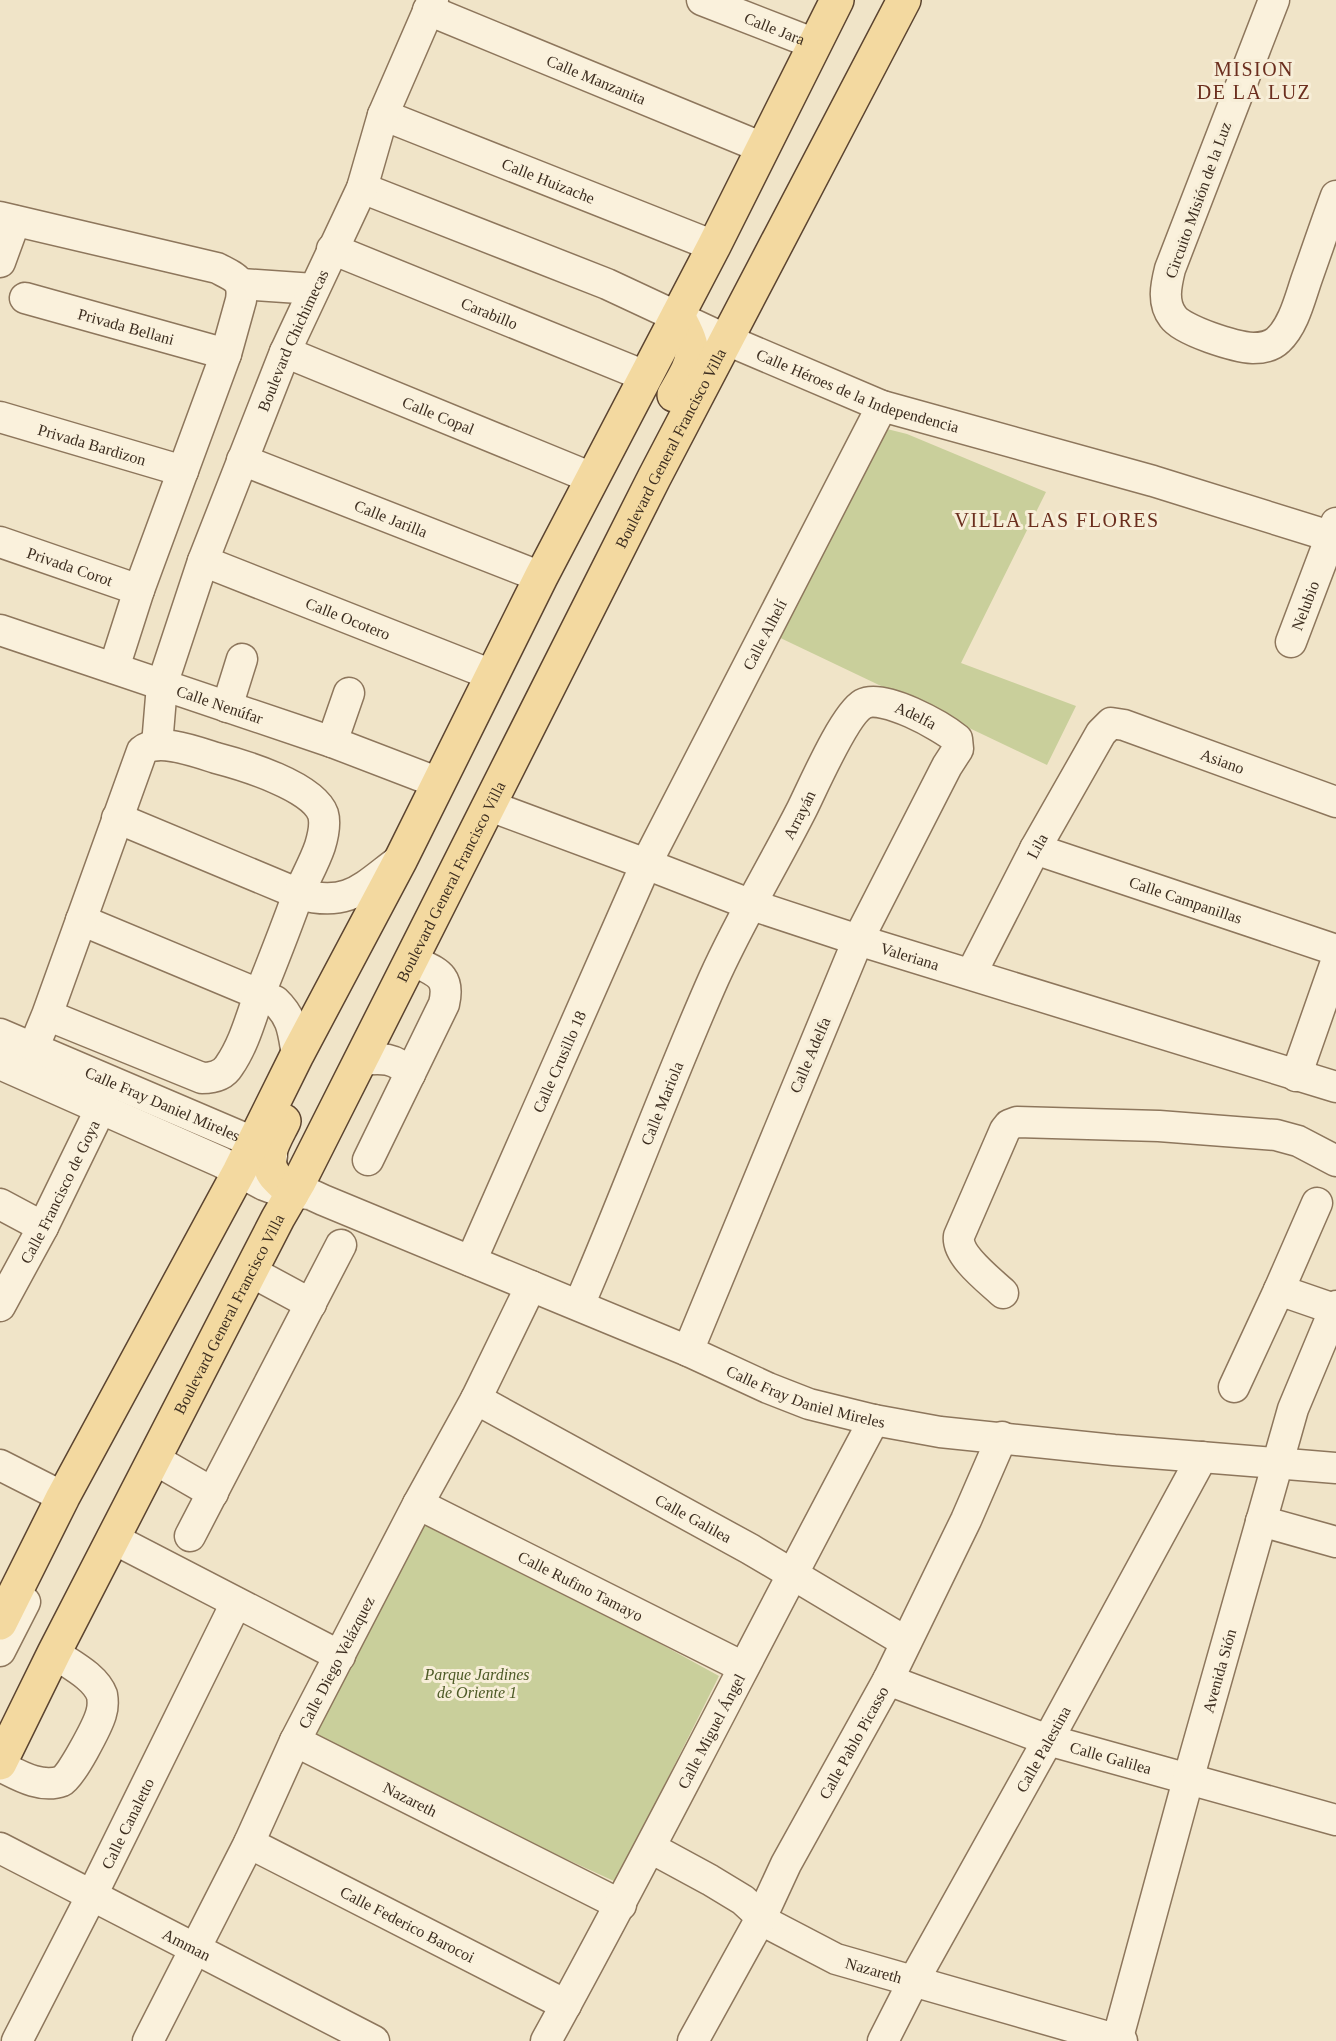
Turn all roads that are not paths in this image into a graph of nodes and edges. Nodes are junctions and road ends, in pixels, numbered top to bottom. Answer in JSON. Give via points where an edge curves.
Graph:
{"nodes":[{"id":1,"x":702,"y":0,"type":"edge"},
{"id":2,"x":837,"y":0,"type":"edge"},
{"id":3,"x":850,"y":0,"type":"edge"},
{"id":4,"x":889,"y":0,"type":"edge"},
{"id":5,"x":904,"y":0,"type":"edge"},
{"id":6,"x":1274,"y":0,"type":"edge"},
{"id":7,"x":430,"y":5,"type":"edge"},
{"id":8,"x":814,"y":44,"type":"junction"},
{"id":9,"x":383,"y":115,"type":"junction"},
{"id":10,"x":763,"y":148,"type":"junction"},
{"id":11,"x":362,"y":188,"type":"junction"},
{"id":12,"x":1336,"y":196,"type":"edge"},
{"id":13,"x":8,"y":219,"type":"edge"},
{"id":14,"x":714,"y":246,"type":"junction"},
{"id":15,"x":332,"y":249,"type":"junction"},
{"id":16,"x":0,"y":262,"type":"edge"},
{"id":17,"x":229,"y":276,"type":"junction"},
{"id":18,"x":314,"y":289,"type":"junction"},
{"id":19,"x":25,"y":298,"type":"dead end"},
{"id":20,"x":682,"y":321,"type":"junction"},
{"id":21,"x":720,"y":337,"type":"junction"},
{"id":22,"x":285,"y":352,"type":"junction"},
{"id":23,"x":226,"y":354,"type":"junction"},
{"id":24,"x":645,"y":376,"type":"junction"},
{"id":25,"x":882,"y":406,"type":"junction"},
{"id":26,"x":0,"y":417,"type":"edge"},
{"id":27,"x":242,"y":460,"type":"junction"},
{"id":28,"x":652,"y":464,"type":"junction"},
{"id":29,"x":183,"y":471,"type":"junction"},
{"id":30,"x":592,"y":478,"type":"junction"},
{"id":31,"x":1334,"y":533,"type":"edge"},
{"id":32,"x":0,"y":542,"type":"edge"},
{"id":33,"x":203,"y":561,"type":"junction"},
{"id":34,"x":541,"y":577,"type":"junction"},
{"id":35,"x":140,"y":590,"type":"junction"},
{"id":36,"x":0,"y":630,"type":"edge"},
{"id":37,"x":1291,"y":642,"type":"dead end"},
{"id":38,"x":242,"y":659,"type":"dead end"},
{"id":39,"x":114,"y":668,"type":"junction"},
{"id":40,"x":492,"y":675,"type":"junction"},
{"id":41,"x":162,"y":685,"type":"junction"},
{"id":42,"x":349,"y":693,"type":"dead end"},
{"id":43,"x":227,"y":706,"type":"junction"},
{"id":44,"x":847,"y":722,"type":"joint"},
{"id":45,"x":1111,"y":723,"type":"joint"},
{"id":46,"x":332,"y":742,"type":"junction"},
{"id":47,"x":157,"y":745,"type":"junction"},
{"id":48,"x":947,"y":766,"type":"joint"},
{"id":49,"x":439,"y":783,"type":"junction"},
{"id":50,"x":1336,"y":802,"type":"edge"},
{"id":51,"x":490,"y":806,"type":"junction"},
{"id":52,"x":117,"y":818,"type":"junction"},
{"id":53,"x":1035,"y":849,"type":"junction"},
{"id":54,"x":401,"y":859,"type":"junction"},
{"id":55,"x":646,"y":864,"type":"junction"},
{"id":56,"x":299,"y":894,"type":"junction"},
{"id":57,"x":749,"y":904,"type":"junction"},
{"id":58,"x":81,"y":920,"type":"junction"},
{"id":59,"x":858,"y":940,"type":"junction"},
{"id":60,"x":1336,"y":950,"type":"edge"},
{"id":61,"x":356,"y":954,"type":"junction"},
{"id":62,"x":412,"y":960,"type":"junction"},
{"id":63,"x":1336,"y":962,"type":"edge"},
{"id":64,"x":971,"y":974,"type":"junction"},
{"id":65,"x":260,"y":994,"type":"junction"},
{"id":66,"x":47,"y":1016,"type":"junction"},
{"id":67,"x":0,"y":1034,"type":"edge"},
{"id":68,"x":33,"y":1049,"type":"junction"},
{"id":69,"x":297,"y":1055,"type":"junction"},
{"id":70,"x":361,"y":1060,"type":"junction"},
{"id":71,"x":0,"y":1064,"type":"edge"},
{"id":72,"x":410,"y":1074,"type":"junction"},
{"id":73,"x":1296,"y":1076,"type":"junction"},
{"id":74,"x":1336,"y":1087,"type":"edge"},
{"id":75,"x":101,"y":1108,"type":"junction"},
{"id":76,"x":368,"y":1160,"type":"dead end"},
{"id":77,"x":1336,"y":1161,"type":"edge"},
{"id":78,"x":275,"y":1174,"type":"junction"},
{"id":79,"x":1317,"y":1203,"type":"dead end"},
{"id":80,"x":0,"y":1204,"type":"edge"},
{"id":81,"x":43,"y":1227,"type":"junction"},
{"id":82,"x":341,"y":1245,"type":"dead end"},
{"id":83,"x":471,"y":1261,"type":"junction"},
{"id":84,"x":250,"y":1272,"type":"junction"},
{"id":85,"x":531,"y":1286,"type":"junction"},
{"id":86,"x":1279,"y":1290,"type":"junction"},
{"id":87,"x":1003,"y":1293,"type":"dead end"},
{"id":88,"x":311,"y":1304,"type":"junction"},
{"id":89,"x":579,"y":1305,"type":"junction"},
{"id":90,"x":0,"y":1306,"type":"edge"},
{"id":91,"x":1335,"y":1308,"type":"edge"},
{"id":92,"x":688,"y":1351,"type":"junction"},
{"id":93,"x":1234,"y":1387,"type":"dead end"},
{"id":94,"x":476,"y":1399,"type":"junction"},
{"id":95,"x":874,"y":1420,"type":"junction"},
{"id":96,"x":1002,"y":1437,"type":"junction"},
{"id":97,"x":1202,"y":1457,"type":"junction"},
{"id":98,"x":154,"y":1459,"type":"junction"},
{"id":99,"x":1278,"y":1463,"type":"junction"},
{"id":100,"x":0,"y":1465,"type":"edge"},
{"id":101,"x":1336,"y":1468,"type":"edge"},
{"id":102,"x":213,"y":1493,"type":"junction"},
{"id":103,"x":63,"y":1497,"type":"junction"},
{"id":104,"x":418,"y":1504,"type":"junction"},
{"id":105,"x":1261,"y":1521,"type":"junction"},
{"id":106,"x":190,"y":1536,"type":"dead end"},
{"id":107,"x":112,"y":1539,"type":"junction"},
{"id":108,"x":1336,"y":1542,"type":"edge"},
{"id":109,"x":791,"y":1574,"type":"junction"},
{"id":110,"x":236,"y":1603,"type":"junction"},
{"id":111,"x":0,"y":1623,"type":"edge"},
{"id":112,"x":906,"y":1642,"type":"junction"},
{"id":113,"x":0,"y":1652,"type":"edge"},
{"id":114,"x":54,"y":1653,"type":"junction"},
{"id":115,"x":340,"y":1656,"type":"junction"},
{"id":116,"x":744,"y":1667,"type":"junction"},
{"id":117,"x":888,"y":1680,"type":"junction"},
{"id":118,"x":0,"y":1729,"type":"edge"},
{"id":119,"x":1048,"y":1740,"type":"junction"},
{"id":120,"x":295,"y":1741,"type":"junction"},
{"id":121,"x":0,"y":1764,"type":"edge"},
{"id":122,"x":1188,"y":1780,"type":"junction"},
{"id":123,"x":1336,"y":1820,"type":"edge"},
{"id":124,"x":249,"y":1843,"type":"junction"},
{"id":125,"x":0,"y":1848,"type":"edge"},
{"id":126,"x":651,"y":1848,"type":"junction"},
{"id":127,"x":92,"y":1895,"type":"junction"},
{"id":128,"x":621,"y":1905,"type":"junction"},
{"id":129,"x":761,"y":1918,"type":"junction"},
{"id":130,"x":196,"y":1948,"type":"junction"},
{"id":131,"x":913,"y":1982,"type":"junction"},
{"id":132,"x":566,"y":2005,"type":"junction"},
{"id":133,"x":16,"y":2041,"type":"edge"},
{"id":134,"x":148,"y":2041,"type":"edge"},
{"id":135,"x":374,"y":2041,"type":"edge"},
{"id":136,"x":546,"y":2041,"type":"edge"},
{"id":137,"x":693,"y":2041,"type":"edge"},
{"id":138,"x":883,"y":2041,"type":"edge"},
{"id":139,"x":1119,"y":2041,"type":"edge"}],
"edges":[{"from":1,"to":8,"type":"street","name":"Calle Jara"},
{"from":2,"to":8,"type":"main road","name":"Boulevard General Francisco Villa"},
{"from":3,"to":20,"type":"street"},
{"from":4,"to":21,"type":"street"},
{"from":5,"to":21,"type":"main road","name":"Boulevard General Francisco Villa"},
{"from":6,"to":12,"type":"street","name":"Circuito Misión de la Luz","via":[[1167,281],[1167,305],[1172,317],[1181,325],[1226,342],[1254,348],[1278,340],[1295,310]]},
{"from":7,"to":9,"type":"street","name":"Boulevard Chichimecas"},
{"from":7,"to":10,"type":"street","name":"Calle Manzanita"},
{"from":8,"to":10,"type":"main road","name":"Boulevard General Francisco Villa"},
{"from":9,"to":11,"type":"street","name":"Boulevard Chichimecas"},
{"from":9,"to":14,"type":"street","name":"Calle Huizache"},
{"from":10,"to":14,"type":"main road","name":"Boulevard General Francisco Villa"},
{"from":11,"to":15,"type":"street","name":"Boulevard Chichimecas"},
{"from":11,"to":20,"type":"street","name":"Calle Héroes de la Independencia","via":[[607,284]]},
{"from":13,"to":16,"type":"street"},
{"from":13,"to":17,"type":"street"},
{"from":14,"to":20,"type":"main road","name":"Boulevard General Francisco Villa"},
{"from":15,"to":18,"type":"street","name":"Boulevard Chichimecas"},
{"from":15,"to":24,"type":"street","name":"Carabillo"},
{"from":17,"to":18,"type":"street"},
{"from":17,"to":23,"type":"street","via":[[243,291]]},
{"from":18,"to":22,"type":"street","name":"Boulevard Chichimecas"},
{"from":19,"to":23,"type":"street","name":"Privada Bellani"},
{"from":20,"to":21,"type":"street","name":"Calle Héroes de la Independencia"},
{"from":20,"to":24,"type":"main road","name":"Boulevard General Francisco Villa"},
{"from":20,"to":28,"type":"main road","via":[[692,344],[692,363],[663,416]]},
{"from":20,"to":61,"type":"street","via":[[451,789]]},
{"from":21,"to":25,"type":"street","name":"Calle Héroes de la Independencia"},
{"from":21,"to":28,"type":"main road","name":"Boulevard General Francisco Villa"},
{"from":22,"to":27,"type":"street","name":"Boulevard Chichimecas"},
{"from":22,"to":30,"type":"street","name":"Calle Copal"},
{"from":23,"to":29,"type":"street"},
{"from":24,"to":30,"type":"main road","name":"Boulevard General Francisco Villa"},
{"from":25,"to":31,"type":"street","name":"Calle Héroes de la Independencia"},
{"from":25,"to":55,"type":"street","name":"Calle Alhelí"},
{"from":26,"to":29,"type":"street","name":"Privada Bardizon"},
{"from":27,"to":33,"type":"street","name":"Boulevard Chichimecas"},
{"from":27,"to":34,"type":"street","name":"Calle Jarilla"},
{"from":28,"to":51,"type":"main road","name":"Boulevard General Francisco Villa"},
{"from":28,"to":78,"type":"street","via":[[480,802]]},
{"from":29,"to":35,"type":"street"},
{"from":30,"to":34,"type":"main road","name":"Boulevard General Francisco Villa"},
{"from":31,"to":37,"type":"street","name":"Nelubio"},
{"from":32,"to":35,"type":"street","name":"Privada Corot"},
{"from":33,"to":40,"type":"street","name":"Calle Ocotero"},
{"from":33,"to":41,"type":"street","name":"Boulevard Chichimecas"},
{"from":34,"to":40,"type":"main road","name":"Boulevard General Francisco Villa"},
{"from":35,"to":39,"type":"street"},
{"from":36,"to":39,"type":"street","name":"Calle Nenúfar"},
{"from":38,"to":43,"type":"street"},
{"from":39,"to":41,"type":"street","name":"Calle Nenúfar"},
{"from":40,"to":49,"type":"main road","name":"Boulevard General Francisco Villa"},
{"from":41,"to":43,"type":"street","name":"Calle Nenúfar"},
{"from":41,"to":47,"type":"street","name":"Boulevard Chichimecas"},
{"from":42,"to":46,"type":"street"},
{"from":43,"to":46,"type":"street","name":"Calle Nenúfar"},
{"from":44,"to":48,"type":"street","name":"Adelfa","via":[[861,705],[872,701],[904,710],[957,739],[958,749]]},
{"from":44,"to":57,"type":"street","name":"Arrayán"},
{"from":45,"to":50,"type":"street","name":"Asiano"},
{"from":45,"to":53,"type":"street","name":"Lila","via":[[1101,733]]},
{"from":46,"to":49,"type":"street","name":"Calle Nenúfar"},
{"from":47,"to":52,"type":"street","via":[[147,746],[138,758]]},
{"from":47,"to":56,"type":"street","via":[[237,763],[296,787],[319,807],[323,834]]},
{"from":48,"to":59,"type":"street","name":"Calle Adelfa"},
{"from":49,"to":54,"type":"main road","name":"Boulevard General Francisco Villa"},
{"from":51,"to":55,"type":"street","name":"Valeriana"},
{"from":51,"to":62,"type":"main road","name":"Boulevard General Francisco Villa"},
{"from":52,"to":56,"type":"street"},
{"from":52,"to":58,"type":"street"},
{"from":53,"to":60,"type":"street","name":"Calle Campanillas"},
{"from":53,"to":64,"type":"street","name":"Lila"},
{"from":54,"to":56,"type":"street","via":[[350,895],[319,900]]},
{"from":54,"to":61,"type":"main road","name":"Boulevard General Francisco Villa"},
{"from":55,"to":57,"type":"street","name":"Valeriana"},
{"from":55,"to":83,"type":"street","name":"Calle Crusillo 18"},
{"from":56,"to":65,"type":"street"},
{"from":57,"to":59,"type":"street","name":"Valeriana"},
{"from":57,"to":89,"type":"street","name":"Calle Mariola","via":[[714,978]]},
{"from":58,"to":65,"type":"street"},
{"from":58,"to":66,"type":"street"},
{"from":59,"to":64,"type":"street","name":"Valeriana"},
{"from":59,"to":92,"type":"street","name":"Calle Adelfa"},
{"from":61,"to":69,"type":"main road","name":"Boulevard General Francisco Villa"},
{"from":61,"to":78,"type":"main road","via":[[351,982]]},
{"from":62,"to":70,"type":"main road","name":"Boulevard General Francisco Villa"},
{"from":62,"to":72,"type":"street","via":[[438,974],[447,990]]},
{"from":63,"to":73,"type":"street"},
{"from":64,"to":73,"type":"street","name":"Valeriana"},
{"from":65,"to":66,"type":"street","via":[[229,1067],[211,1078],[202,1078]]},
{"from":65,"to":69,"type":"street","via":[[286,1011]]},
{"from":66,"to":68,"type":"street"},
{"from":67,"to":68,"type":"street","name":"Calle Fray Daniel Mireles"},
{"from":68,"to":78,"type":"street","name":"Calle Fray Daniel Mireles"},
{"from":69,"to":78,"type":"main road","name":"Boulevard General Francisco Villa"},
{"from":70,"to":72,"type":"street","via":[[390,1059]]},
{"from":70,"to":78,"type":"main road","name":"Boulevard General Francisco Villa"},
{"from":71,"to":75,"type":"street","name":"Calle Fray Daniel Mireles"},
{"from":72,"to":76,"type":"street"},
{"from":73,"to":74,"type":"street","name":"Valeriana"},
{"from":75,"to":78,"type":"street","name":"Calle Fray Daniel Mireles"},
{"from":75,"to":81,"type":"street","name":"Calle Francisco de Goya"},
{"from":77,"to":87,"type":"street","via":[[1298,1141],[1250,1132],[1159,1126],[1017,1122],[1009,1125],[958,1236],[963,1254]]},
{"from":78,"to":83,"type":"street","name":"Calle Fray Daniel Mireles"},
{"from":78,"to":84,"type":"main road","name":"Boulevard General Francisco Villa"},
{"from":78,"to":103,"type":"main road","name":"Boulevard General Francisco Villa"},
{"from":78,"to":113,"type":"street","via":[[61,1530]]},
{"from":78,"to":118,"type":"street"},
{"from":79,"to":86,"type":"street"},
{"from":80,"to":81,"type":"street"},
{"from":81,"to":90,"type":"street","name":"Calle Francisco de Goya"},
{"from":82,"to":88,"type":"street"},
{"from":83,"to":85,"type":"street","name":"Calle Fray Daniel Mireles"},
{"from":84,"to":88,"type":"street"},
{"from":84,"to":98,"type":"main road","name":"Boulevard General Francisco Villa"},
{"from":85,"to":89,"type":"street","name":"Calle Fray Daniel Mireles"},
{"from":85,"to":94,"type":"street","name":"Calle Diego Velázquez"},
{"from":86,"to":91,"type":"street"},
{"from":86,"to":93,"type":"street"},
{"from":88,"to":102,"type":"street"},
{"from":89,"to":92,"type":"street","name":"Calle Fray Daniel Mireles"},
{"from":91,"to":99,"type":"street","name":"Avenida Sión","via":[[1293,1409]]},
{"from":92,"to":95,"type":"street","name":"Calle Fray Daniel Mireles","via":[[809,1404]]},
{"from":94,"to":104,"type":"street","name":"Calle Diego Velázquez"},
{"from":94,"to":109,"type":"street","name":"Calle Galilea"},
{"from":95,"to":96,"type":"street","name":"Calle Fray Daniel Mireles","via":[[940,1432]]},
{"from":95,"to":109,"type":"street","name":"Calle Miguel Ángel"},
{"from":96,"to":97,"type":"street","name":"Calle Fray Daniel Mireles"},
{"from":96,"to":112,"type":"street","name":"Calle Pablo Picasso"},
{"from":97,"to":99,"type":"street","name":"Calle Fray Daniel Mireles"},
{"from":97,"to":119,"type":"street","name":"Calle Palestina"},
{"from":98,"to":102,"type":"street"},
{"from":98,"to":107,"type":"main road","name":"Boulevard General Francisco Villa"},
{"from":99,"to":101,"type":"street","name":"Calle Fray Daniel Mireles"},
{"from":99,"to":105,"type":"street","name":"Avenida Sión"},
{"from":100,"to":103,"type":"street"},
{"from":102,"to":106,"type":"street"},
{"from":103,"to":111,"type":"main road","name":"Boulevard General Francisco Villa"},
{"from":104,"to":115,"type":"street","name":"Calle Diego Velázquez"},
{"from":104,"to":116,"type":"street","name":"Calle Rufino Tamayo"},
{"from":105,"to":108,"type":"street"},
{"from":105,"to":122,"type":"street","name":"Avenida Sión"},
{"from":107,"to":110,"type":"street"},
{"from":107,"to":114,"type":"main road","name":"Boulevard General Francisco Villa"},
{"from":109,"to":112,"type":"street","name":"Calle Galilea"},
{"from":109,"to":116,"type":"street","name":"Calle Miguel Ángel"},
{"from":110,"to":115,"type":"street"},
{"from":110,"to":127,"type":"street","name":"Calle Canaletto"},
{"from":112,"to":117,"type":"street","name":"Calle Pablo Picasso"},
{"from":114,"to":121,"type":"main road","name":"Boulevard General Francisco Villa"},
{"from":114,"to":121,"type":"street","via":[[95,1683],[102,1696],[95,1730],[73,1769],[61,1781],[29,1780]]},
{"from":115,"to":120,"type":"street","name":"Calle Diego Velázquez"},
{"from":116,"to":126,"type":"street","name":"Calle Miguel Ángel"},
{"from":117,"to":119,"type":"street","name":"Calle Galilea"},
{"from":117,"to":129,"type":"street","name":"Calle Pablo Picasso","via":[[786,1864]]},
{"from":119,"to":122,"type":"street","name":"Calle Galilea"},
{"from":119,"to":131,"type":"street","name":"Calle Palestina"},
{"from":120,"to":124,"type":"street","name":"Calle Diego Velázquez"},
{"from":120,"to":128,"type":"street","name":"Nazareth"},
{"from":122,"to":123,"type":"street","name":"Calle Galilea"},
{"from":122,"to":139,"type":"street","name":"Avenida Sión"},
{"from":124,"to":130,"type":"street","name":"Calle Diego Velázquez"},
{"from":124,"to":132,"type":"street","name":"Calle Federico Barocoi"},
{"from":125,"to":127,"type":"street","name":"Amman"},
{"from":126,"to":128,"type":"street","name":"Calle Miguel Ángel"},
{"from":126,"to":129,"type":"street","name":"Nazareth","via":[[743,1900]]},
{"from":127,"to":130,"type":"street","name":"Amman"},
{"from":127,"to":133,"type":"street","name":"Calle Canaletto"},
{"from":128,"to":132,"type":"street","name":"Calle Miguel Ángel"},
{"from":129,"to":131,"type":"street","name":"Nazareth","via":[[836,1959]]},
{"from":129,"to":137,"type":"street","name":"Calle Pablo Picasso"},
{"from":130,"to":134,"type":"street","name":"Calle Diego Velázquez"},
{"from":130,"to":135,"type":"street","name":"Amman"},
{"from":131,"to":138,"type":"street","name":"Calle Palestina"},
{"from":131,"to":139,"type":"street","name":"Nazareth"},
{"from":132,"to":136,"type":"street","name":"Calle Miguel Ángel"}]}
